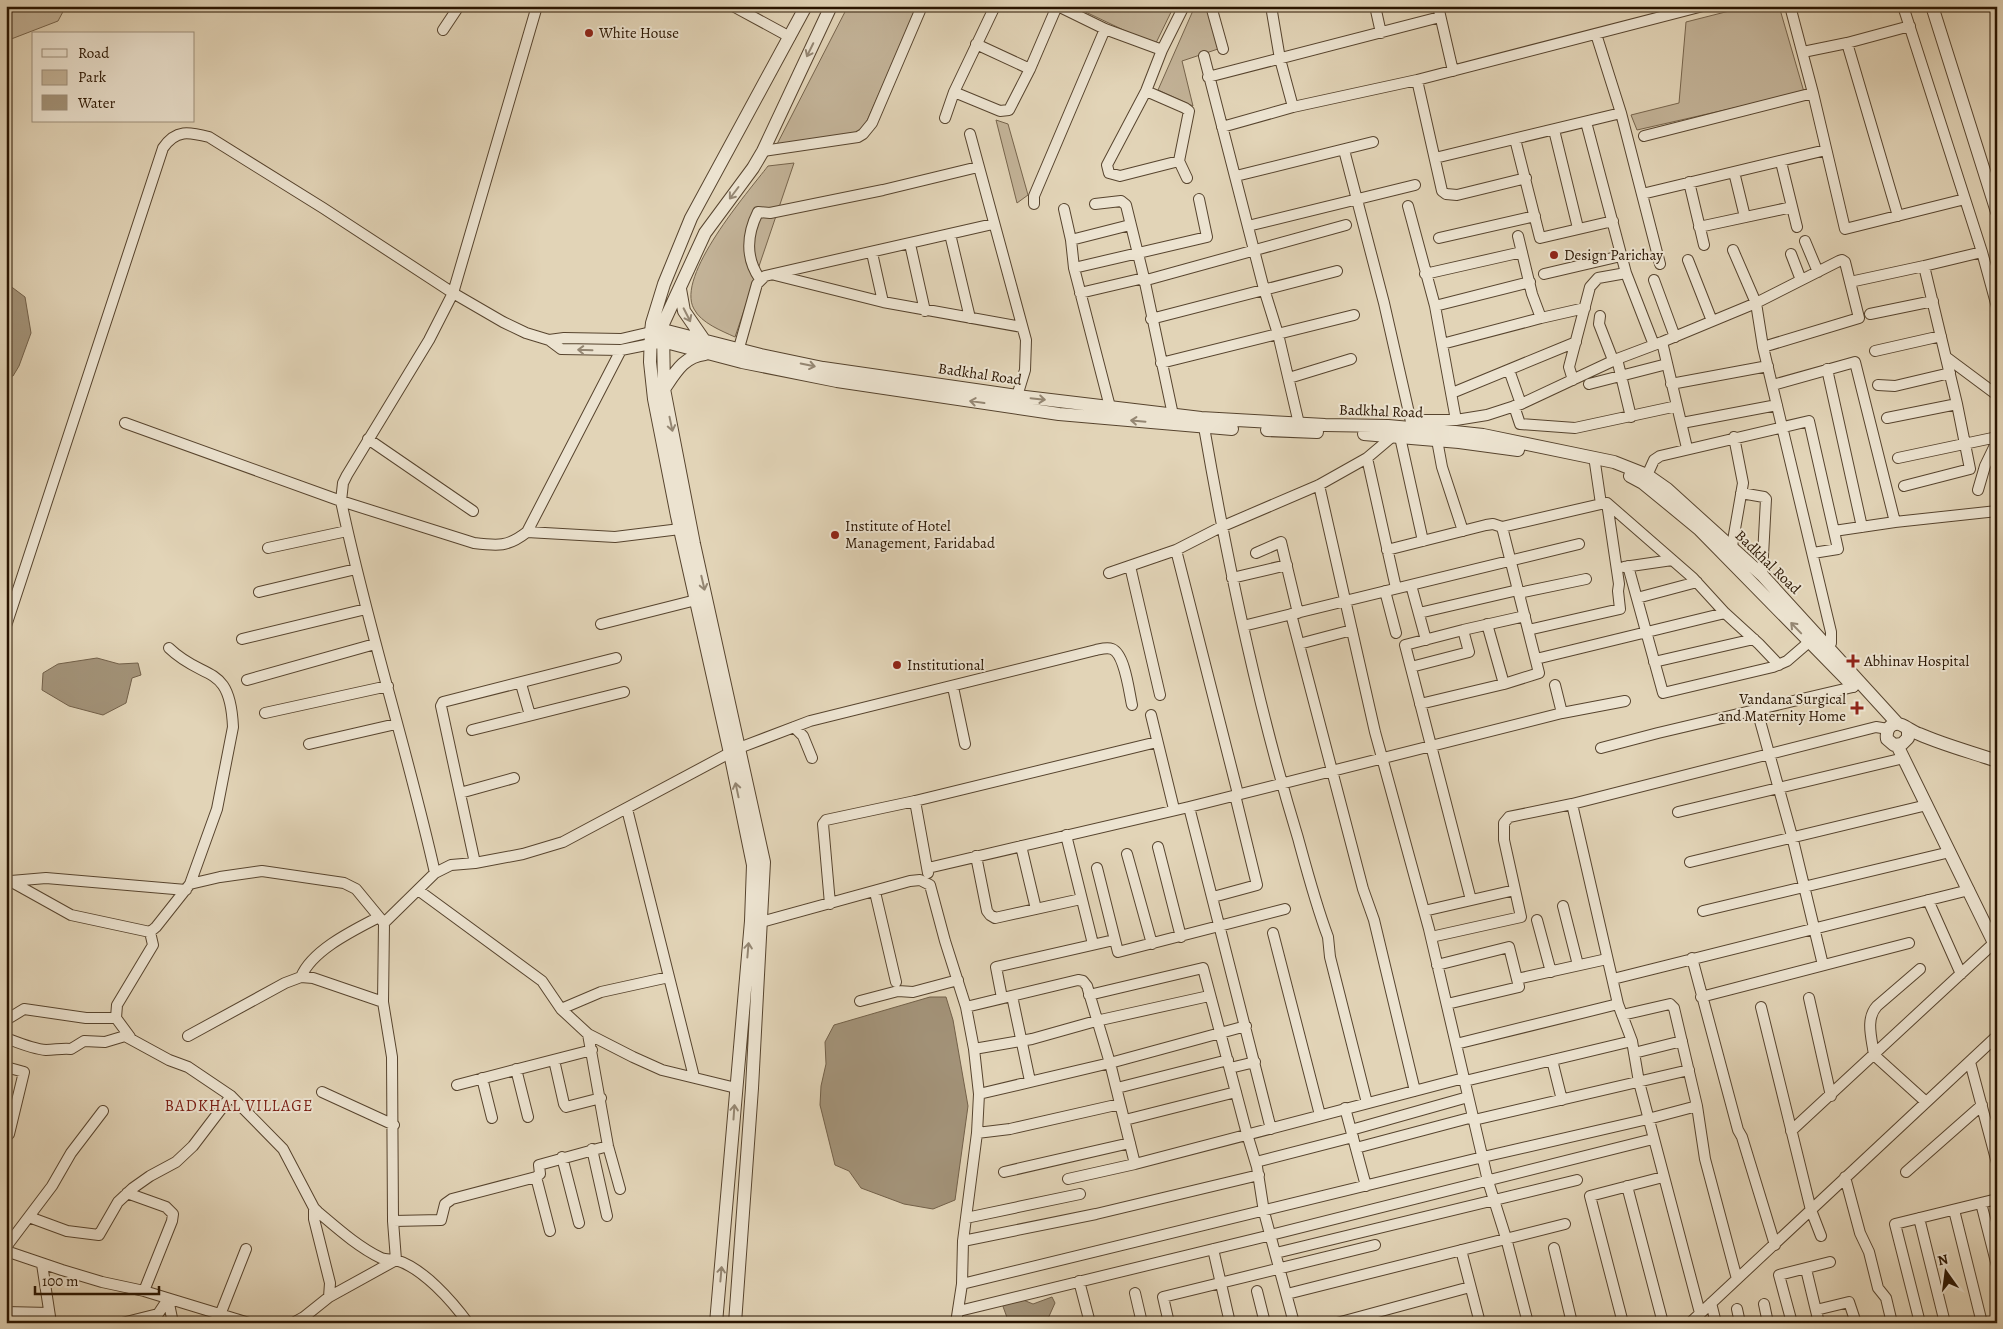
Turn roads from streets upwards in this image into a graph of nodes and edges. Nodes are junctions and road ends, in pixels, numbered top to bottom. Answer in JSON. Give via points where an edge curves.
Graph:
{"nodes":[{"id":1,"x":459,"y":6,"type":"edge"},
{"id":2,"x":537,"y":6,"type":"edge"},
{"id":3,"x":733,"y":6,"type":"edge"},
{"id":4,"x":806,"y":6,"type":"edge"},
{"id":5,"x":832,"y":6,"type":"edge"},
{"id":6,"x":922,"y":6,"type":"edge"},
{"id":7,"x":995,"y":6,"type":"edge"},
{"id":8,"x":1058,"y":6,"type":"edge"},
{"id":9,"x":1184,"y":6,"type":"edge"},
{"id":10,"x":1211,"y":6,"type":"edge"},
{"id":11,"x":1271,"y":6,"type":"edge"},
{"id":12,"x":1376,"y":6,"type":"edge"},
{"id":13,"x":1438,"y":6,"type":"edge"},
{"id":14,"x":1703,"y":6,"type":"edge"},
{"id":15,"x":1790,"y":6,"type":"edge"},
{"id":16,"x":1904,"y":6,"type":"edge"},
{"id":17,"x":1932,"y":6,"type":"edge"},
{"id":18,"x":1665,"y":11,"type":"edge"},
{"id":19,"x":1440,"y":17,"type":"junction"},
{"id":20,"x":1910,"y":26,"type":"junction"},
{"id":21,"x":1105,"y":29,"type":"junction"},
{"id":22,"x":443,"y":30,"type":"dead end"},
{"id":23,"x":1381,"y":34,"type":"junction"},
{"id":24,"x":1596,"y":34,"type":"junction"},
{"id":25,"x":790,"y":36,"type":"junction"},
{"id":26,"x":1847,"y":43,"type":"junction"},
{"id":27,"x":976,"y":44,"type":"junction"},
{"id":28,"x":1223,"y":49,"type":"dead end"},
{"id":29,"x":1162,"y":50,"type":"junction"},
{"id":30,"x":1803,"y":52,"type":"junction"},
{"id":31,"x":1204,"y":56,"type":"dead end"},
{"id":32,"x":1280,"y":59,"type":"junction"},
{"id":33,"x":1030,"y":69,"type":"junction"},
{"id":34,"x":1453,"y":71,"type":"junction"},
{"id":35,"x":1208,"y":76,"type":"junction"},
{"id":36,"x":1417,"y":80,"type":"junction"},
{"id":37,"x":1146,"y":91,"type":"junction"},
{"id":38,"x":954,"y":92,"type":"junction"},
{"id":39,"x":1813,"y":93,"type":"junction"},
{"id":40,"x":1293,"y":107,"type":"junction"},
{"id":41,"x":1621,"y":113,"type":"junction"},
{"id":42,"x":944,"y":118,"type":"dead end"},
{"id":43,"x":1586,"y":122,"type":"junction"},
{"id":44,"x":1222,"y":127,"type":"junction"},
{"id":45,"x":1554,"y":130,"type":"junction"},
{"id":46,"x":970,"y":134,"type":"dead end"},
{"id":47,"x":1644,"y":136,"type":"dead end"},
{"id":48,"x":1515,"y":139,"type":"junction"},
{"id":49,"x":1373,"y":142,"type":"dead end"},
{"id":50,"x":1344,"y":150,"type":"junction"},
{"id":51,"x":1826,"y":150,"type":"junction"},
{"id":52,"x":762,"y":151,"type":"junction"},
{"id":53,"x":1435,"y":158,"type":"junction"},
{"id":54,"x":1180,"y":161,"type":"junction"},
{"id":55,"x":1781,"y":162,"type":"junction"},
{"id":56,"x":978,"y":167,"type":"junction"},
{"id":57,"x":1734,"y":172,"type":"junction"},
{"id":58,"x":1236,"y":176,"type":"junction"},
{"id":59,"x":1187,"y":178,"type":"dead end"},
{"id":60,"x":1526,"y":178,"type":"junction"},
{"id":61,"x":1690,"y":182,"type":"junction"},
{"id":62,"x":1415,"y":185,"type":"dead end"},
{"id":63,"x":1642,"y":194,"type":"junction"},
{"id":64,"x":1199,"y":198,"type":"dead end"},
{"id":65,"x":1356,"y":198,"type":"junction"},
{"id":66,"x":1965,"y":199,"type":"junction"},
{"id":67,"x":1034,"y":204,"type":"dead end"},
{"id":68,"x":1095,"y":204,"type":"dead end"},
{"id":69,"x":1408,"y":206,"type":"dead end"},
{"id":70,"x":1792,"y":207,"type":"junction"},
{"id":71,"x":1064,"y":209,"type":"dead end"},
{"id":72,"x":1997,"y":212,"type":"edge"},
{"id":73,"x":1535,"y":216,"type":"junction"},
{"id":74,"x":1898,"y":216,"type":"junction"},
{"id":75,"x":1745,"y":217,"type":"junction"},
{"id":76,"x":1613,"y":220,"type":"junction"},
{"id":77,"x":993,"y":224,"type":"junction"},
{"id":78,"x":1130,"y":225,"type":"junction"},
{"id":79,"x":1346,"y":225,"type":"dead end"},
{"id":80,"x":1248,"y":226,"type":"junction"},
{"id":81,"x":1699,"y":227,"type":"junction"},
{"id":82,"x":1797,"y":227,"type":"dead end"},
{"id":83,"x":1578,"y":228,"type":"junction"},
{"id":84,"x":950,"y":234,"type":"junction"},
{"id":85,"x":1518,"y":236,"type":"dead end"},
{"id":86,"x":1439,"y":238,"type":"dead end"},
{"id":87,"x":1071,"y":240,"type":"junction"},
{"id":88,"x":1805,"y":241,"type":"dead end"},
{"id":89,"x":910,"y":244,"type":"junction"},
{"id":90,"x":1704,"y":245,"type":"dead end"},
{"id":91,"x":1733,"y":250,"type":"dead end"},
{"id":92,"x":1254,"y":251,"type":"junction"},
{"id":93,"x":1522,"y":252,"type":"junction"},
{"id":94,"x":1982,"y":252,"type":"junction"},
{"id":95,"x":872,"y":253,"type":"junction"},
{"id":96,"x":1137,"y":253,"type":"junction"},
{"id":97,"x":1791,"y":254,"type":"dead end"},
{"id":98,"x":1621,"y":256,"type":"junction"},
{"id":99,"x":1688,"y":260,"type":"dead end"},
{"id":100,"x":1660,"y":264,"type":"dead end"},
{"id":101,"x":1924,"y":266,"type":"junction"},
{"id":102,"x":1074,"y":268,"type":"junction"},
{"id":103,"x":1337,"y":271,"type":"dead end"},
{"id":104,"x":1818,"y":272,"type":"junction"},
{"id":105,"x":1626,"y":273,"type":"junction"},
{"id":106,"x":772,"y":274,"type":"junction"},
{"id":107,"x":1425,"y":274,"type":"junction"},
{"id":108,"x":1544,"y":274,"type":"dead end"},
{"id":109,"x":760,"y":279,"type":"junction"},
{"id":110,"x":1144,"y":279,"type":"junction"},
{"id":111,"x":1654,"y":280,"type":"dead end"},
{"id":112,"x":1801,"y":280,"type":"junction"},
{"id":113,"x":1530,"y":282,"type":"junction"},
{"id":114,"x":1850,"y":282,"type":"junction"},
{"id":115,"x":680,"y":286,"type":"junction"},
{"id":116,"x":1264,"y":289,"type":"junction"},
{"id":117,"x":453,"y":293,"type":"junction"},
{"id":118,"x":1080,"y":293,"type":"junction"},
{"id":119,"x":1933,"y":301,"type":"junction"},
{"id":120,"x":883,"y":302,"type":"junction"},
{"id":121,"x":1756,"y":303,"type":"junction"},
{"id":122,"x":1435,"y":306,"type":"junction"},
{"id":123,"x":1997,"y":307,"type":"edge"},
{"id":124,"x":1585,"y":308,"type":"junction"},
{"id":125,"x":925,"y":310,"type":"junction"},
{"id":126,"x":1870,"y":314,"type":"dead end"},
{"id":127,"x":1354,"y":315,"type":"dead end"},
{"id":128,"x":1600,"y":316,"type":"dead end"},
{"id":129,"x":970,"y":318,"type":"junction"},
{"id":130,"x":1541,"y":318,"type":"junction"},
{"id":131,"x":1151,"y":319,"type":"junction"},
{"id":132,"x":1712,"y":321,"type":"junction"},
{"id":133,"x":1022,"y":327,"type":"junction"},
{"id":134,"x":1278,"y":334,"type":"junction"},
{"id":135,"x":1941,"y":336,"type":"junction"},
{"id":136,"x":657,"y":337,"type":"junction"},
{"id":137,"x":1675,"y":337,"type":"junction"},
{"id":138,"x":550,"y":340,"type":"junction"},
{"id":139,"x":704,"y":340,"type":"junction"},
{"id":140,"x":1576,"y":342,"type":"junction"},
{"id":141,"x":1442,"y":344,"type":"junction"},
{"id":142,"x":1658,"y":344,"type":"junction"},
{"id":143,"x":1763,"y":346,"type":"junction"},
{"id":144,"x":621,"y":350,"type":"junction"},
{"id":145,"x":1875,"y":351,"type":"dead end"},
{"id":146,"x":713,"y":354,"type":"junction"},
{"id":147,"x":737,"y":354,"type":"junction"},
{"id":148,"x":1946,"y":356,"type":"junction"},
{"id":149,"x":1351,"y":359,"type":"dead end"},
{"id":150,"x":1866,"y":359,"type":"dead end"},
{"id":151,"x":1615,"y":360,"type":"junction"},
{"id":152,"x":1856,"y":362,"type":"junction"},
{"id":153,"x":1162,"y":363,"type":"junction"},
{"id":154,"x":1667,"y":364,"type":"junction"},
{"id":155,"x":1768,"y":366,"type":"junction"},
{"id":156,"x":1828,"y":369,"type":"junction"},
{"id":157,"x":1509,"y":370,"type":"junction"},
{"id":158,"x":1950,"y":373,"type":"junction"},
{"id":159,"x":1622,"y":376,"type":"junction"},
{"id":160,"x":1289,"y":378,"type":"junction"},
{"id":161,"x":1573,"y":380,"type":"junction"},
{"id":162,"x":1589,"y":384,"type":"dead end"},
{"id":163,"x":1671,"y":384,"type":"junction"},
{"id":164,"x":1772,"y":385,"type":"junction"},
{"id":165,"x":1878,"y":385,"type":"dead end"},
{"id":166,"x":664,"y":389,"type":"junction"},
{"id":167,"x":1452,"y":394,"type":"junction"},
{"id":168,"x":1997,"y":395,"type":"edge"},
{"id":169,"x":1017,"y":396,"type":"junction"},
{"id":170,"x":1957,"y":404,"type":"junction"},
{"id":171,"x":1518,"y":405,"type":"junction"},
{"id":172,"x":1777,"y":405,"type":"junction"},
{"id":173,"x":1677,"y":406,"type":"junction"},
{"id":174,"x":1110,"y":407,"type":"junction"},
{"id":175,"x":1174,"y":415,"type":"junction"},
{"id":176,"x":1631,"y":417,"type":"junction"},
{"id":177,"x":1887,"y":418,"type":"dead end"},
{"id":178,"x":1456,"y":420,"type":"junction"},
{"id":179,"x":125,"y":423,"type":"dead end"},
{"id":180,"x":1682,"y":423,"type":"junction"},
{"id":181,"x":1204,"y":427,"type":"junction"},
{"id":182,"x":1300,"y":427,"type":"junction"},
{"id":183,"x":1783,"y":427,"type":"junction"},
{"id":184,"x":1413,"y":429,"type":"junction"},
{"id":185,"x":1396,"y":436,"type":"junction"},
{"id":186,"x":1734,"y":437,"type":"junction"},
{"id":187,"x":1997,"y":437,"type":"edge"},
{"id":188,"x":368,"y":439,"type":"junction"},
{"id":189,"x":1437,"y":440,"type":"junction"},
{"id":190,"x":1997,"y":441,"type":"edge"},
{"id":191,"x":1965,"y":442,"type":"junction"},
{"id":192,"x":1687,"y":448,"type":"junction"},
{"id":193,"x":1367,"y":458,"type":"junction"},
{"id":194,"x":1898,"y":458,"type":"dead end"},
{"id":195,"x":1595,"y":463,"type":"junction"},
{"id":196,"x":1985,"y":466,"type":"junction"},
{"id":197,"x":1970,"y":469,"type":"junction"},
{"id":198,"x":1645,"y":479,"type":"junction"},
{"id":199,"x":1319,"y":485,"type":"junction"},
{"id":200,"x":1904,"y":486,"type":"dead end"},
{"id":201,"x":1978,"y":490,"type":"dead end"},
{"id":202,"x":1741,"y":493,"type":"junction"},
{"id":203,"x":679,"y":494,"type":"junction"},
{"id":204,"x":341,"y":501,"type":"junction"},
{"id":205,"x":1604,"y":504,"type":"junction"},
{"id":206,"x":473,"y":511,"type":"dead end"},
{"id":207,"x":1997,"y":511,"type":"edge"},
{"id":208,"x":1895,"y":522,"type":"junction"},
{"id":209,"x":1221,"y":527,"type":"junction"},
{"id":210,"x":1502,"y":527,"type":"junction"},
{"id":211,"x":1862,"y":527,"type":"junction"},
{"id":212,"x":680,"y":529,"type":"junction"},
{"id":213,"x":347,"y":531,"type":"junction"},
{"id":214,"x":1463,"y":531,"type":"junction"},
{"id":215,"x":1834,"y":531,"type":"junction"},
{"id":216,"x":528,"y":532,"type":"junction"},
{"id":217,"x":1423,"y":541,"type":"junction"},
{"id":218,"x":1579,"y":544,"type":"dead end"},
{"id":219,"x":268,"y":548,"type":"dead end"},
{"id":220,"x":1176,"y":550,"type":"junction"},
{"id":221,"x":1388,"y":550,"type":"junction"},
{"id":222,"x":1256,"y":553,"type":"dead end"},
{"id":223,"x":1813,"y":553,"type":"junction"},
{"id":224,"x":1731,"y":554,"type":"junction"},
{"id":225,"x":1510,"y":560,"type":"junction"},
{"id":226,"x":1672,"y":560,"type":"junction"},
{"id":227,"x":1286,"y":565,"type":"junction"},
{"id":228,"x":1130,"y":566,"type":"junction"},
{"id":229,"x":1628,"y":566,"type":"junction"},
{"id":230,"x":356,"y":568,"type":"junction"},
{"id":231,"x":1616,"y":568,"type":"junction"},
{"id":232,"x":1109,"y":573,"type":"dead end"},
{"id":233,"x":1762,"y":575,"type":"junction"},
{"id":234,"x":1232,"y":578,"type":"junction"},
{"id":235,"x":1586,"y":579,"type":"dead end"},
{"id":236,"x":1697,"y":582,"type":"junction"},
{"id":237,"x":1411,"y":585,"type":"junction"},
{"id":238,"x":1396,"y":588,"type":"junction"},
{"id":239,"x":1385,"y":591,"type":"junction"},
{"id":240,"x":1518,"y":591,"type":"junction"},
{"id":241,"x":260,"y":592,"type":"dead end"},
{"id":242,"x":1637,"y":598,"type":"junction"},
{"id":243,"x":696,"y":600,"type":"junction"},
{"id":244,"x":1346,"y":601,"type":"junction"},
{"id":245,"x":366,"y":609,"type":"junction"},
{"id":246,"x":1419,"y":612,"type":"junction"},
{"id":247,"x":1295,"y":613,"type":"junction"},
{"id":248,"x":1725,"y":613,"type":"junction"},
{"id":249,"x":1525,"y":616,"type":"junction"},
{"id":250,"x":601,"y":624,"type":"dead end"},
{"id":251,"x":1487,"y":624,"type":"junction"},
{"id":252,"x":6,"y":626,"type":"edge"},
{"id":253,"x":1243,"y":626,"type":"junction"},
{"id":254,"x":1352,"y":630,"type":"junction"},
{"id":255,"x":1463,"y":630,"type":"junction"},
{"id":256,"x":1528,"y":630,"type":"junction"},
{"id":257,"x":1646,"y":632,"type":"junction"},
{"id":258,"x":1396,"y":633,"type":"dead end"},
{"id":259,"x":242,"y":639,"type":"dead end"},
{"id":260,"x":1754,"y":639,"type":"junction"},
{"id":261,"x":1426,"y":640,"type":"junction"},
{"id":262,"x":1809,"y":642,"type":"junction"},
{"id":263,"x":375,"y":644,"type":"junction"},
{"id":264,"x":1299,"y":644,"type":"junction"},
{"id":265,"x":169,"y":648,"type":"dead end"},
{"id":266,"x":1826,"y":651,"type":"junction"},
{"id":267,"x":616,"y":658,"type":"dead end"},
{"id":268,"x":1536,"y":658,"type":"junction"},
{"id":269,"x":1654,"y":662,"type":"junction"},
{"id":270,"x":1778,"y":665,"type":"junction"},
{"id":271,"x":1411,"y":667,"type":"junction"},
{"id":272,"x":247,"y":680,"type":"dead end"},
{"id":273,"x":521,"y":684,"type":"junction"},
{"id":274,"x":1504,"y":684,"type":"junction"},
{"id":275,"x":1555,"y":685,"type":"dead end"},
{"id":276,"x":388,"y":686,"type":"junction"},
{"id":277,"x":953,"y":687,"type":"junction"},
{"id":278,"x":1853,"y":687,"type":"junction"},
{"id":279,"x":624,"y":692,"type":"dead end"},
{"id":280,"x":1160,"y":695,"type":"dead end"},
{"id":281,"x":1625,"y":701,"type":"dead end"},
{"id":282,"x":1420,"y":704,"type":"junction"},
{"id":283,"x":1132,"y":705,"type":"dead end"},
{"id":284,"x":1757,"y":710,"type":"junction"},
{"id":285,"x":265,"y":713,"type":"dead end"},
{"id":286,"x":1562,"y":713,"type":"junction"},
{"id":287,"x":530,"y":715,"type":"junction"},
{"id":288,"x":1151,"y":715,"type":"dead end"},
{"id":289,"x":396,"y":724,"type":"junction"},
{"id":290,"x":794,"y":727,"type":"junction"},
{"id":291,"x":1896,"y":727,"type":"junction"},
{"id":292,"x":472,"y":730,"type":"dead end"},
{"id":293,"x":1158,"y":742,"type":"junction"},
{"id":294,"x":309,"y":744,"type":"dead end"},
{"id":295,"x":965,"y":744,"type":"dead end"},
{"id":296,"x":1898,"y":745,"type":"junction"},
{"id":297,"x":1432,"y":746,"type":"junction"},
{"id":298,"x":1601,"y":748,"type":"dead end"},
{"id":299,"x":735,"y":751,"type":"junction"},
{"id":300,"x":1769,"y":753,"type":"junction"},
{"id":301,"x":812,"y":758,"type":"dead end"},
{"id":302,"x":1382,"y":758,"type":"junction"},
{"id":303,"x":1904,"y":758,"type":"junction"},
{"id":304,"x":1997,"y":761,"type":"edge"},
{"id":305,"x":1332,"y":771,"type":"junction"},
{"id":306,"x":514,"y":778,"type":"dead end"},
{"id":307,"x":1281,"y":784,"type":"junction"},
{"id":308,"x":1777,"y":788,"type":"junction"},
{"id":309,"x":460,"y":793,"type":"junction"},
{"id":310,"x":1237,"y":794,"type":"junction"},
{"id":311,"x":915,"y":801,"type":"junction"},
{"id":312,"x":1572,"y":804,"type":"junction"},
{"id":313,"x":1927,"y":805,"type":"junction"},
{"id":314,"x":1189,"y":807,"type":"junction"},
{"id":315,"x":627,"y":809,"type":"junction"},
{"id":316,"x":1174,"y":809,"type":"junction"},
{"id":317,"x":1678,"y":812,"type":"dead end"},
{"id":318,"x":1066,"y":835,"type":"junction"},
{"id":319,"x":1792,"y":836,"type":"junction"},
{"id":320,"x":1022,"y":846,"type":"junction"},
{"id":321,"x":1158,"y":847,"type":"dead end"},
{"id":322,"x":1950,"y":852,"type":"junction"},
{"id":323,"x":1127,"y":854,"type":"dead end"},
{"id":324,"x":976,"y":856,"type":"junction"},
{"id":325,"x":1690,"y":862,"type":"dead end"},
{"id":326,"x":475,"y":863,"type":"junction"},
{"id":327,"x":928,"y":868,"type":"junction"},
{"id":328,"x":1097,"y":868,"type":"dead end"},
{"id":329,"x":435,"y":873,"type":"junction"},
{"id":330,"x":8,"y":881,"type":"edge"},
{"id":331,"x":926,"y":882,"type":"junction"},
{"id":332,"x":1805,"y":886,"type":"junction"},
{"id":333,"x":188,"y":887,"type":"junction"},
{"id":334,"x":418,"y":890,"type":"junction"},
{"id":335,"x":1514,"y":890,"type":"junction"},
{"id":336,"x":1969,"y":890,"type":"junction"},
{"id":337,"x":875,"y":892,"type":"junction"},
{"id":338,"x":1213,"y":897,"type":"junction"},
{"id":339,"x":1081,"y":899,"type":"junction"},
{"id":340,"x":1471,"y":900,"type":"junction"},
{"id":341,"x":1928,"y":900,"type":"junction"},
{"id":342,"x":830,"y":904,"type":"junction"},
{"id":343,"x":1563,"y":906,"type":"dead end"},
{"id":344,"x":1036,"y":909,"type":"junction"},
{"id":345,"x":1285,"y":909,"type":"dead end"},
{"id":346,"x":1424,"y":911,"type":"junction"},
{"id":347,"x":1703,"y":912,"type":"dead end"},
{"id":348,"x":381,"y":920,"type":"junction"},
{"id":349,"x":1537,"y":920,"type":"dead end"},
{"id":350,"x":756,"y":923,"type":"junction"},
{"id":351,"x":1220,"y":926,"type":"junction"},
{"id":352,"x":1816,"y":928,"type":"junction"},
{"id":353,"x":150,"y":932,"type":"junction"},
{"id":354,"x":1273,"y":933,"type":"dead end"},
{"id":355,"x":1181,"y":937,"type":"junction"},
{"id":356,"x":1431,"y":937,"type":"junction"},
{"id":357,"x":1114,"y":940,"type":"junction"},
{"id":358,"x":1909,"y":943,"type":"dead end"},
{"id":359,"x":1092,"y":944,"type":"junction"},
{"id":360,"x":1152,"y":944,"type":"junction"},
{"id":361,"x":1995,"y":946,"type":"edge"},
{"id":362,"x":1692,"y":958,"type":"junction"},
{"id":363,"x":1608,"y":959,"type":"junction"},
{"id":364,"x":1437,"y":965,"type":"junction"},
{"id":365,"x":1578,"y":965,"type":"junction"},
{"id":366,"x":1823,"y":965,"type":"junction"},
{"id":367,"x":1920,"y":969,"type":"dead end"},
{"id":368,"x":1551,"y":972,"type":"junction"},
{"id":369,"x":1961,"y":974,"type":"junction"},
{"id":370,"x":301,"y":977,"type":"junction"},
{"id":371,"x":669,"y":977,"type":"junction"},
{"id":372,"x":1517,"y":979,"type":"junction"},
{"id":373,"x":1612,"y":979,"type":"junction"},
{"id":374,"x":958,"y":980,"type":"junction"},
{"id":375,"x":896,"y":982,"type":"dead end"},
{"id":376,"x":1089,"y":995,"type":"junction"},
{"id":377,"x":1210,"y":996,"type":"junction"},
{"id":378,"x":1007,"y":997,"type":"junction"},
{"id":379,"x":1701,"y":997,"type":"junction"},
{"id":380,"x":1810,"y":998,"type":"dead end"},
{"id":381,"x":860,"y":1001,"type":"dead end"},
{"id":382,"x":382,"y":1002,"type":"junction"},
{"id":383,"x":1447,"y":1004,"type":"junction"},
{"id":384,"x":1618,"y":1004,"type":"junction"},
{"id":385,"x":1760,"y":1006,"type":"dead end"},
{"id":386,"x":966,"y":1007,"type":"junction"},
{"id":387,"x":561,"y":1009,"type":"junction"},
{"id":388,"x":1622,"y":1015,"type":"junction"},
{"id":389,"x":116,"y":1018,"type":"junction"},
{"id":390,"x":6,"y":1020,"type":"edge"},
{"id":391,"x":1096,"y":1021,"type":"junction"},
{"id":392,"x":1246,"y":1026,"type":"junction"},
{"id":393,"x":1220,"y":1032,"type":"junction"},
{"id":394,"x":588,"y":1034,"type":"junction"},
{"id":395,"x":188,"y":1036,"type":"dead end"},
{"id":396,"x":130,"y":1037,"type":"junction"},
{"id":397,"x":1996,"y":1037,"type":"edge"},
{"id":398,"x":6,"y":1038,"type":"edge"},
{"id":399,"x":1022,"y":1041,"type":"junction"},
{"id":400,"x":1682,"y":1041,"type":"junction"},
{"id":401,"x":1632,"y":1042,"type":"junction"},
{"id":402,"x":1456,"y":1044,"type":"junction"},
{"id":403,"x":974,"y":1049,"type":"junction"},
{"id":404,"x":592,"y":1050,"type":"junction"},
{"id":405,"x":1634,"y":1053,"type":"junction"},
{"id":406,"x":1874,"y":1055,"type":"junction"},
{"id":407,"x":554,"y":1060,"type":"junction"},
{"id":408,"x":1552,"y":1060,"type":"junction"},
{"id":409,"x":1255,"y":1062,"type":"junction"},
{"id":410,"x":1970,"y":1062,"type":"junction"},
{"id":411,"x":1110,"y":1063,"type":"junction"},
{"id":412,"x":1229,"y":1064,"type":"junction"},
{"id":413,"x":6,"y":1066,"type":"edge"},
{"id":414,"x":516,"y":1069,"type":"junction"},
{"id":415,"x":1689,"y":1070,"type":"junction"},
{"id":416,"x":694,"y":1077,"type":"junction"},
{"id":417,"x":482,"y":1078,"type":"junction"},
{"id":418,"x":1464,"y":1080,"type":"junction"},
{"id":419,"x":1030,"y":1081,"type":"junction"},
{"id":420,"x":1639,"y":1082,"type":"junction"},
{"id":421,"x":457,"y":1084,"type":"dead end"},
{"id":422,"x":736,"y":1088,"type":"junction"},
{"id":423,"x":1116,"y":1088,"type":"junction"},
{"id":424,"x":1415,"y":1091,"type":"junction"},
{"id":425,"x":322,"y":1092,"type":"dead end"},
{"id":426,"x":1236,"y":1092,"type":"junction"},
{"id":427,"x":979,"y":1094,"type":"junction"},
{"id":428,"x":231,"y":1096,"type":"junction"},
{"id":429,"x":1831,"y":1096,"type":"junction"},
{"id":430,"x":1468,"y":1097,"type":"junction"},
{"id":431,"x":600,"y":1098,"type":"junction"},
{"id":432,"x":1562,"y":1100,"type":"junction"},
{"id":433,"x":1926,"y":1102,"type":"junction"},
{"id":434,"x":1367,"y":1103,"type":"junction"},
{"id":435,"x":1120,"y":1104,"type":"junction"},
{"id":436,"x":1982,"y":1105,"type":"junction"},
{"id":437,"x":1697,"y":1106,"type":"junction"},
{"id":438,"x":1345,"y":1108,"type":"junction"},
{"id":439,"x":103,"y":1111,"type":"dead end"},
{"id":440,"x":1320,"y":1115,"type":"junction"},
{"id":441,"x":528,"y":1117,"type":"dead end"},
{"id":442,"x":492,"y":1118,"type":"dead end"},
{"id":443,"x":1474,"y":1119,"type":"junction"},
{"id":444,"x":1648,"y":1119,"type":"junction"},
{"id":445,"x":1125,"y":1120,"type":"junction"},
{"id":446,"x":394,"y":1125,"type":"junction"},
{"id":447,"x":1271,"y":1129,"type":"junction"},
{"id":448,"x":1791,"y":1131,"type":"junction"},
{"id":449,"x":977,"y":1133,"type":"junction"},
{"id":450,"x":1352,"y":1133,"type":"junction"},
{"id":451,"x":1247,"y":1134,"type":"junction"},
{"id":452,"x":6,"y":1138,"type":"edge"},
{"id":453,"x":1653,"y":1139,"type":"junction"},
{"id":454,"x":1130,"y":1143,"type":"junction"},
{"id":455,"x":608,"y":1146,"type":"junction"},
{"id":456,"x":1356,"y":1148,"type":"junction"},
{"id":457,"x":592,"y":1150,"type":"junction"},
{"id":458,"x":562,"y":1157,"type":"junction"},
{"id":459,"x":1483,"y":1157,"type":"junction"},
{"id":460,"x":1256,"y":1162,"type":"junction"},
{"id":461,"x":1997,"y":1163,"type":"edge"},
{"id":462,"x":1135,"y":1164,"type":"junction"},
{"id":463,"x":1004,"y":1172,"type":"dead end"},
{"id":464,"x":1906,"y":1172,"type":"dead end"},
{"id":465,"x":1259,"y":1175,"type":"junction"},
{"id":466,"x":536,"y":1177,"type":"junction"},
{"id":467,"x":1663,"y":1177,"type":"junction"},
{"id":468,"x":1845,"y":1177,"type":"junction"},
{"id":469,"x":1068,"y":1179,"type":"dead end"},
{"id":470,"x":1577,"y":1180,"type":"dead end"},
{"id":471,"x":1488,"y":1181,"type":"junction"},
{"id":472,"x":1366,"y":1186,"type":"junction"},
{"id":473,"x":1627,"y":1186,"type":"junction"},
{"id":474,"x":620,"y":1189,"type":"dead end"},
{"id":475,"x":128,"y":1193,"type":"junction"},
{"id":476,"x":1080,"y":1194,"type":"dead end"},
{"id":477,"x":1997,"y":1199,"type":"edge"},
{"id":478,"x":1493,"y":1200,"type":"junction"},
{"id":479,"x":1981,"y":1203,"type":"junction"},
{"id":480,"x":314,"y":1208,"type":"junction"},
{"id":481,"x":1811,"y":1210,"type":"junction"},
{"id":482,"x":1954,"y":1210,"type":"junction"},
{"id":483,"x":1264,"y":1212,"type":"junction"},
{"id":484,"x":607,"y":1216,"type":"dead end"},
{"id":485,"x":28,"y":1217,"type":"junction"},
{"id":486,"x":966,"y":1218,"type":"junction"},
{"id":487,"x":1919,"y":1218,"type":"junction"},
{"id":488,"x":393,"y":1221,"type":"junction"},
{"id":489,"x":579,"y":1223,"type":"dead end"},
{"id":490,"x":1565,"y":1224,"type":"dead end"},
{"id":491,"x":550,"y":1231,"type":"dead end"},
{"id":492,"x":1271,"y":1235,"type":"junction"},
{"id":493,"x":1821,"y":1236,"type":"dead end"},
{"id":494,"x":1506,"y":1238,"type":"junction"},
{"id":495,"x":963,"y":1241,"type":"junction"},
{"id":496,"x":1375,"y":1245,"type":"dead end"},
{"id":497,"x":1775,"y":1245,"type":"junction"},
{"id":498,"x":6,"y":1247,"type":"edge"},
{"id":499,"x":1554,"y":1248,"type":"dead end"},
{"id":500,"x":246,"y":1249,"type":"dead end"},
{"id":501,"x":1213,"y":1249,"type":"junction"},
{"id":502,"x":1461,"y":1250,"type":"junction"},
{"id":503,"x":6,"y":1251,"type":"edge"},
{"id":504,"x":1276,"y":1253,"type":"junction"},
{"id":505,"x":396,"y":1260,"type":"junction"},
{"id":506,"x":1830,"y":1262,"type":"dead end"},
{"id":507,"x":42,"y":1264,"type":"junction"},
{"id":508,"x":1997,"y":1266,"type":"edge"},
{"id":509,"x":1280,"y":1268,"type":"junction"},
{"id":510,"x":1806,"y":1269,"type":"junction"},
{"id":511,"x":1737,"y":1279,"type":"junction"},
{"id":512,"x":1079,"y":1281,"type":"junction"},
{"id":513,"x":1220,"y":1282,"type":"junction"},
{"id":514,"x":962,"y":1284,"type":"junction"},
{"id":515,"x":1470,"y":1287,"type":"junction"},
{"id":516,"x":144,"y":1291,"type":"junction"},
{"id":517,"x":1257,"y":1291,"type":"dead end"},
{"id":518,"x":1135,"y":1293,"type":"dead end"},
{"id":519,"x":1287,"y":1294,"type":"junction"},
{"id":520,"x":329,"y":1296,"type":"junction"},
{"id":521,"x":168,"y":1299,"type":"junction"},
{"id":522,"x":1711,"y":1303,"type":"junction"},
{"id":523,"x":1764,"y":1304,"type":"dead end"},
{"id":524,"x":1737,"y":1309,"type":"dead end"},
{"id":525,"x":1816,"y":1310,"type":"junction"},
{"id":526,"x":959,"y":1311,"type":"junction"},
{"id":527,"x":6,"y":1312,"type":"edge"},
{"id":528,"x":1700,"y":1313,"type":"junction"},
{"id":529,"x":220,"y":1315,"type":"junction"},
{"id":530,"x":50,"y":1318,"type":"edge"},
{"id":531,"x":715,"y":1322,"type":"edge"},
{"id":532,"x":122,"y":1323,"type":"edge"},
{"id":533,"x":173,"y":1323,"type":"edge"},
{"id":534,"x":249,"y":1323,"type":"edge"},
{"id":535,"x":293,"y":1323,"type":"edge"},
{"id":536,"x":468,"y":1323,"type":"edge"},
{"id":537,"x":734,"y":1323,"type":"edge"},
{"id":538,"x":956,"y":1323,"type":"edge"},
{"id":539,"x":1090,"y":1323,"type":"edge"},
{"id":540,"x":1142,"y":1323,"type":"edge"},
{"id":541,"x":1169,"y":1323,"type":"edge"},
{"id":542,"x":1230,"y":1323,"type":"edge"},
{"id":543,"x":1265,"y":1323,"type":"edge"},
{"id":544,"x":1294,"y":1323,"type":"edge"},
{"id":545,"x":1337,"y":1323,"type":"edge"},
{"id":546,"x":1480,"y":1323,"type":"edge"},
{"id":547,"x":1528,"y":1323,"type":"edge"},
{"id":548,"x":1572,"y":1323,"type":"edge"},
{"id":549,"x":1624,"y":1323,"type":"edge"},
{"id":550,"x":1663,"y":1323,"type":"edge"},
{"id":551,"x":1690,"y":1323,"type":"edge"},
{"id":552,"x":1716,"y":1323,"type":"edge"},
{"id":553,"x":1740,"y":1323,"type":"edge"},
{"id":554,"x":1768,"y":1323,"type":"edge"},
{"id":555,"x":1792,"y":1323,"type":"edge"},
{"id":556,"x":1819,"y":1323,"type":"edge"},
{"id":557,"x":1856,"y":1323,"type":"edge"},
{"id":558,"x":1892,"y":1323,"type":"edge"},
{"id":559,"x":1920,"y":1323,"type":"edge"},
{"id":560,"x":1946,"y":1323,"type":"edge"},
{"id":561,"x":1982,"y":1323,"type":"edge"}],
"edges":[{"from":1,"to":22,"type":"street"},
{"from":2,"to":117,"type":"street"},
{"from":3,"to":25,"type":"street"},
{"from":4,"to":25,"type":"street"},
{"from":5,"to":52,"type":"street","one_way":true},
{"from":6,"to":52,"type":"street","via":[[872,123],[863,134]]},
{"from":7,"to":27,"type":"street"},
{"from":8,"to":21,"type":"street"},
{"from":8,"to":33,"type":"street"},
{"from":9,"to":29,"type":"street"},
{"from":10,"to":28,"type":"street"},
{"from":11,"to":32,"type":"street"},
{"from":12,"to":23,"type":"street"},
{"from":13,"to":19,"type":"street"},
{"from":14,"to":18,"type":"street"},
{"from":15,"to":30,"type":"street"},
{"from":16,"to":20,"type":"street"},
{"from":17,"to":72,"type":"street"},
{"from":18,"to":24,"type":"street"},
{"from":19,"to":23,"type":"street"},
{"from":19,"to":34,"type":"street"},
{"from":20,"to":26,"type":"street"},
{"from":20,"to":66,"type":"street"},
{"from":21,"to":29,"type":"street"},
{"from":21,"to":67,"type":"street","via":[[1034,196]]},
{"from":23,"to":32,"type":"street"},
{"from":24,"to":34,"type":"street"},
{"from":24,"to":41,"type":"street"},
{"from":25,"to":136,"type":"street","via":[[691,218],[652,323]]},
{"from":26,"to":30,"type":"street"},
{"from":26,"to":74,"type":"street"},
{"from":27,"to":33,"type":"street"},
{"from":27,"to":38,"type":"street"},
{"from":29,"to":37,"type":"street"},
{"from":30,"to":39,"type":"street"},
{"from":31,"to":35,"type":"street"},
{"from":32,"to":35,"type":"street"},
{"from":32,"to":40,"type":"street"},
{"from":33,"to":38,"type":"street","via":[[1006,111]]},
{"from":34,"to":36,"type":"street"},
{"from":35,"to":44,"type":"street"},
{"from":36,"to":40,"type":"street"},
{"from":36,"to":53,"type":"street"},
{"from":37,"to":54,"type":"street","via":[[1189,111]]},
{"from":37,"to":54,"type":"street","via":[[1108,162],[1109,173],[1120,176]]},
{"from":38,"to":42,"type":"street"},
{"from":39,"to":47,"type":"street"},
{"from":39,"to":51,"type":"street"},
{"from":40,"to":44,"type":"street"},
{"from":41,"to":43,"type":"street"},
{"from":41,"to":63,"type":"street"},
{"from":43,"to":45,"type":"street"},
{"from":43,"to":76,"type":"street"},
{"from":44,"to":58,"type":"street"},
{"from":45,"to":48,"type":"street"},
{"from":45,"to":83,"type":"street"},
{"from":46,"to":56,"type":"street"},
{"from":48,"to":53,"type":"street"},
{"from":48,"to":60,"type":"street"},
{"from":49,"to":50,"type":"street"},
{"from":50,"to":58,"type":"street"},
{"from":50,"to":65,"type":"street"},
{"from":51,"to":55,"type":"street"},
{"from":51,"to":74,"type":"street","via":[[1845,229]]},
{"from":52,"to":115,"type":"street","one_way":true,"via":[[705,233]]},
{"from":53,"to":60,"type":"street","via":[[1442,191],[1446,194],[1457,195]]},
{"from":54,"to":59,"type":"street"},
{"from":55,"to":57,"type":"street"},
{"from":55,"to":70,"type":"street"},
{"from":56,"to":77,"type":"street"},
{"from":56,"to":109,"type":"street","via":[[883,190],[770,213],[758,212],[749,247]]},
{"from":57,"to":61,"type":"street"},
{"from":57,"to":75,"type":"street"},
{"from":58,"to":80,"type":"street"},
{"from":60,"to":73,"type":"street"},
{"from":61,"to":63,"type":"street"},
{"from":61,"to":81,"type":"street"},
{"from":62,"to":65,"type":"street"},
{"from":63,"to":100,"type":"street"},
{"from":64,"to":96,"type":"street","via":[[1207,237]]},
{"from":65,"to":80,"type":"street"},
{"from":65,"to":184,"type":"street"},
{"from":66,"to":74,"type":"street"},
{"from":66,"to":94,"type":"street"},
{"from":68,"to":78,"type":"street","via":[[1121,201],[1126,205]]},
{"from":69,"to":107,"type":"street"},
{"from":70,"to":75,"type":"street"},
{"from":70,"to":82,"type":"street"},
{"from":71,"to":87,"type":"street"},
{"from":73,"to":83,"type":"street","via":[[1540,238]]},
{"from":73,"to":86,"type":"street"},
{"from":75,"to":81,"type":"street"},
{"from":76,"to":83,"type":"street"},
{"from":76,"to":98,"type":"street"},
{"from":77,"to":84,"type":"street"},
{"from":77,"to":133,"type":"street"},
{"from":78,"to":87,"type":"street"},
{"from":78,"to":96,"type":"street"},
{"from":79,"to":92,"type":"street"},
{"from":80,"to":92,"type":"street"},
{"from":81,"to":90,"type":"street"},
{"from":84,"to":89,"type":"street"},
{"from":84,"to":129,"type":"street"},
{"from":85,"to":93,"type":"street"},
{"from":87,"to":102,"type":"street"},
{"from":88,"to":104,"type":"street"},
{"from":89,"to":95,"type":"street"},
{"from":89,"to":125,"type":"street"},
{"from":91,"to":121,"type":"street"},
{"from":92,"to":110,"type":"street"},
{"from":92,"to":116,"type":"street"},
{"from":93,"to":107,"type":"street"},
{"from":93,"to":113,"type":"street"},
{"from":94,"to":101,"type":"street"},
{"from":94,"to":123,"type":"street"},
{"from":95,"to":106,"type":"street"},
{"from":95,"to":120,"type":"street"},
{"from":96,"to":102,"type":"street"},
{"from":96,"to":110,"type":"street"},
{"from":97,"to":112,"type":"street"},
{"from":98,"to":105,"type":"street"},
{"from":98,"to":108,"type":"street"},
{"from":99,"to":132,"type":"street"},
{"from":101,"to":114,"type":"street"},
{"from":101,"to":119,"type":"street"},
{"from":102,"to":118,"type":"street"},
{"from":103,"to":116,"type":"street"},
{"from":104,"to":112,"type":"street"},
{"from":104,"to":114,"type":"street","via":[[1842,260]]},
{"from":105,"to":124,"type":"street","via":[[1594,280]]},
{"from":105,"to":142,"type":"street"},
{"from":106,"to":109,"type":"street"},
{"from":106,"to":120,"type":"street"},
{"from":107,"to":122,"type":"street"},
{"from":109,"to":147,"type":"street"},
{"from":110,"to":118,"type":"street"},
{"from":110,"to":131,"type":"street"},
{"from":111,"to":137,"type":"street"},
{"from":112,"to":121,"type":"street"},
{"from":113,"to":122,"type":"street"},
{"from":113,"to":130,"type":"street"},
{"from":114,"to":143,"type":"street","via":[[1858,318]]},
{"from":115,"to":136,"type":"street"},
{"from":115,"to":139,"type":"street","one_way":true,"via":[[684,311]]},
{"from":116,"to":131,"type":"street"},
{"from":116,"to":134,"type":"street"},
{"from":117,"to":138,"type":"street","via":[[503,322]]},
{"from":117,"to":188,"type":"street","via":[[429,340]]},
{"from":117,"to":252,"type":"street","via":[[209,137],[184,133],[169,139],[163,148]]},
{"from":118,"to":174,"type":"street"},
{"from":119,"to":126,"type":"street"},
{"from":119,"to":135,"type":"street"},
{"from":120,"to":125,"type":"street"},
{"from":121,"to":132,"type":"street"},
{"from":121,"to":143,"type":"street"},
{"from":122,"to":141,"type":"street"},
{"from":124,"to":130,"type":"street"},
{"from":124,"to":140,"type":"street"},
{"from":125,"to":129,"type":"street"},
{"from":127,"to":134,"type":"street"},
{"from":128,"to":151,"type":"street","via":[[1601,331]]},
{"from":129,"to":133,"type":"street"},
{"from":130,"to":141,"type":"street"},
{"from":131,"to":153,"type":"street"},
{"from":132,"to":137,"type":"street"},
{"from":133,"to":169,"type":"street","via":[[1026,340],[1025,370]]},
{"from":134,"to":153,"type":"street"},
{"from":134,"to":160,"type":"street"},
{"from":135,"to":145,"type":"street"},
{"from":135,"to":148,"type":"street"},
{"from":136,"to":138,"type":"street"},
{"from":136,"to":139,"type":"street"},
{"from":136,"to":144,"type":"street"},
{"from":136,"to":146,"type":"street"},
{"from":136,"to":166,"type":"street"},
{"from":136,"to":203,"type":"street","via":[[650,362],[654,399]]},
{"from":137,"to":142,"type":"street"},
{"from":144,"to":138,"type":"street","one_way":true,"via":[[561,348]]},
{"from":139,"to":147,"type":"street"},
{"from":140,"to":157,"type":"street"},
{"from":140,"to":161,"type":"street","via":[[1569,367]]},
{"from":141,"to":167,"type":"street"},
{"from":142,"to":151,"type":"street"},
{"from":142,"to":154,"type":"street"},
{"from":143,"to":155,"type":"street"},
{"from":144,"to":216,"type":"street"},
{"from":146,"to":147,"type":"street"},
{"from":146,"to":166,"type":"street","via":[[695,355],[683,363]]},
{"from":147,"to":169,"type":"street","name":"Badkhal Road","one_way":true},
{"from":181,"to":147,"type":"street","name":"Badkhal Road","one_way":true,"via":[[1059,414],[838,381],[777,370]]},
{"from":148,"to":158,"type":"street"},
{"from":148,"to":168,"type":"street"},
{"from":149,"to":160,"type":"street"},
{"from":150,"to":152,"type":"street"},
{"from":151,"to":159,"type":"street"},
{"from":151,"to":161,"type":"street"},
{"from":152,"to":156,"type":"street"},
{"from":152,"to":208,"type":"street"},
{"from":153,"to":175,"type":"street"},
{"from":154,"to":159,"type":"street"},
{"from":154,"to":163,"type":"street"},
{"from":155,"to":163,"type":"street"},
{"from":155,"to":164,"type":"street"},
{"from":156,"to":164,"type":"street"},
{"from":156,"to":211,"type":"street"},
{"from":157,"to":167,"type":"street"},
{"from":157,"to":171,"type":"street"},
{"from":158,"to":165,"type":"street","via":[[1895,386]]},
{"from":158,"to":170,"type":"street"},
{"from":159,"to":162,"type":"street"},
{"from":159,"to":176,"type":"street"},
{"from":160,"to":182,"type":"street"},
{"from":161,"to":171,"type":"street"},
{"from":163,"to":173,"type":"street"},
{"from":164,"to":172,"type":"street"},
{"from":166,"to":203,"type":"street","one_way":true},
{"from":167,"to":178,"type":"street"},
{"from":169,"to":174,"type":"street","name":"Badkhal Road","one_way":true},
{"from":170,"to":177,"type":"street"},
{"from":170,"to":191,"type":"street"},
{"from":171,"to":176,"type":"street","via":[[1520,424],[1576,428]]},
{"from":171,"to":178,"type":"street"},
{"from":172,"to":180,"type":"street"},
{"from":172,"to":183,"type":"street"},
{"from":173,"to":176,"type":"street"},
{"from":173,"to":180,"type":"street"},
{"from":174,"to":175,"type":"street","name":"Badkhal Road"},
{"from":175,"to":182,"type":"street","name":"Badkhal Road"},
{"from":178,"to":184,"type":"street"},
{"from":179,"to":204,"type":"street"},
{"from":180,"to":192,"type":"street"},
{"from":181,"to":182,"type":"street","name":"Badkhal Road"},
{"from":181,"to":209,"type":"street"},
{"from":182,"to":184,"type":"street","name":"Badkhal Road"},
{"from":182,"to":185,"type":"street","name":"Badkhal Road"},
{"from":183,"to":186,"type":"street"},
{"from":183,"to":215,"type":"street","via":[[1808,421]]},
{"from":183,"to":223,"type":"street"},
{"from":184,"to":185,"type":"street","name":"Badkhal Road"},
{"from":184,"to":189,"type":"street","name":"Badkhal Road"},
{"from":184,"to":198,"type":"street","name":"Badkhal Road","via":[[1483,435],[1595,457]]},
{"from":185,"to":193,"type":"street"},
{"from":185,"to":217,"type":"street"},
{"from":186,"to":192,"type":"street"},
{"from":186,"to":202,"type":"street","via":[[1743,483]]},
{"from":187,"to":191,"type":"street"},
{"from":188,"to":204,"type":"street","via":[[343,484]]},
{"from":188,"to":206,"type":"street"},
{"from":189,"to":195,"type":"street","name":"Badkhal Road"},
{"from":189,"to":214,"type":"street","via":[[1442,467]]},
{"from":190,"to":196,"type":"street"},
{"from":191,"to":194,"type":"street"},
{"from":191,"to":197,"type":"street"},
{"from":192,"to":198,"type":"street","via":[[1654,460]]},
{"from":193,"to":199,"type":"street"},
{"from":193,"to":221,"type":"street"},
{"from":195,"to":198,"type":"street","name":"Badkhal Road"},
{"from":195,"to":205,"type":"street"},
{"from":196,"to":197,"type":"street"},
{"from":196,"to":201,"type":"street"},
{"from":197,"to":200,"type":"street"},
{"from":198,"to":224,"type":"street","name":"Badkhal Road"},
{"from":199,"to":209,"type":"street"},
{"from":199,"to":244,"type":"street"},
{"from":202,"to":224,"type":"street"},
{"from":202,"to":233,"type":"street","via":[[1766,499]]},
{"from":203,"to":212,"type":"street"},
{"from":203,"to":299,"type":"street","one_way":true,"via":[[694,544]]},
{"from":204,"to":213,"type":"street"},
{"from":204,"to":216,"type":"street","via":[[474,543],[508,544]]},
{"from":205,"to":210,"type":"street"},
{"from":205,"to":226,"type":"street"},
{"from":205,"to":231,"type":"street"},
{"from":207,"to":208,"type":"street"},
{"from":208,"to":211,"type":"street"},
{"from":209,"to":220,"type":"street"},
{"from":209,"to":234,"type":"street"},
{"from":210,"to":214,"type":"street","via":[[1493,524]]},
{"from":210,"to":225,"type":"street"},
{"from":211,"to":215,"type":"street"},
{"from":212,"to":216,"type":"street","via":[[615,537]]},
{"from":212,"to":243,"type":"street"},
{"from":213,"to":219,"type":"street"},
{"from":213,"to":230,"type":"street"},
{"from":214,"to":217,"type":"street"},
{"from":215,"to":223,"type":"street","via":[[1838,549]]},
{"from":217,"to":221,"type":"street"},
{"from":218,"to":225,"type":"street"},
{"from":220,"to":228,"type":"street"},
{"from":220,"to":310,"type":"street"},
{"from":221,"to":238,"type":"street"},
{"from":222,"to":227,"type":"street","via":[[1282,542]]},
{"from":223,"to":266,"type":"street","via":[[1832,637]]},
{"from":224,"to":233,"type":"street","name":"Badkhal Road"},
{"from":262,"to":224,"type":"street","name":"Badkhal Road","one_way":true},
{"from":225,"to":237,"type":"street"},
{"from":225,"to":240,"type":"street"},
{"from":226,"to":229,"type":"street"},
{"from":226,"to":236,"type":"street"},
{"from":227,"to":234,"type":"street"},
{"from":227,"to":247,"type":"street"},
{"from":228,"to":232,"type":"street"},
{"from":228,"to":280,"type":"street"},
{"from":229,"to":231,"type":"street"},
{"from":229,"to":242,"type":"street"},
{"from":230,"to":241,"type":"street"},
{"from":230,"to":245,"type":"street"},
{"from":231,"to":256,"type":"street","via":[[1620,609]]},
{"from":233,"to":266,"type":"street","name":"Badkhal Road"},
{"from":234,"to":253,"type":"street"},
{"from":235,"to":240,"type":"street"},
{"from":236,"to":242,"type":"street"},
{"from":236,"to":248,"type":"street"},
{"from":237,"to":238,"type":"street"},
{"from":237,"to":246,"type":"street"},
{"from":238,"to":239,"type":"street"},
{"from":239,"to":244,"type":"street"},
{"from":239,"to":258,"type":"street"},
{"from":240,"to":246,"type":"street"},
{"from":240,"to":249,"type":"street"},
{"from":242,"to":257,"type":"street"},
{"from":243,"to":250,"type":"street"},
{"from":243,"to":299,"type":"street"},
{"from":244,"to":247,"type":"street"},
{"from":244,"to":254,"type":"street"},
{"from":245,"to":259,"type":"street"},
{"from":245,"to":263,"type":"street"},
{"from":246,"to":261,"type":"street"},
{"from":247,"to":253,"type":"street"},
{"from":247,"to":264,"type":"street"},
{"from":248,"to":257,"type":"street"},
{"from":248,"to":260,"type":"street"},
{"from":249,"to":251,"type":"street"},
{"from":249,"to":256,"type":"street"},
{"from":251,"to":255,"type":"street"},
{"from":251,"to":274,"type":"street"},
{"from":253,"to":307,"type":"street"},
{"from":254,"to":264,"type":"street"},
{"from":254,"to":302,"type":"street"},
{"from":255,"to":261,"type":"street"},
{"from":255,"to":271,"type":"street","via":[[1469,652]]},
{"from":256,"to":268,"type":"street"},
{"from":257,"to":268,"type":"street"},
{"from":257,"to":269,"type":"street"},
{"from":260,"to":269,"type":"street"},
{"from":260,"to":270,"type":"street"},
{"from":261,"to":271,"type":"street","via":[[1405,645]]},
{"from":262,"to":266,"type":"street","name":"Badkhal Road"},
{"from":262,"to":270,"type":"street"},
{"from":263,"to":272,"type":"street"},
{"from":263,"to":276,"type":"street"},
{"from":264,"to":305,"type":"street"},
{"from":265,"to":333,"type":"street","via":[[212,674],[225,686],[233,713],[234,726],[217,808]]},
{"from":266,"to":278,"type":"street","name":"Badkhal Road"},
{"from":266,"to":291,"type":"street","name":"Badkhal Road"},
{"from":267,"to":273,"type":"street"},
{"from":268,"to":274,"type":"street","via":[[1539,672]]},
{"from":269,"to":270,"type":"street","via":[[1663,693]]},
{"from":271,"to":282,"type":"street"},
{"from":273,"to":287,"type":"street"},
{"from":273,"to":309,"type":"street","via":[[443,702],[441,706]]},
{"from":274,"to":282,"type":"street"},
{"from":275,"to":286,"type":"street"},
{"from":276,"to":285,"type":"street"},
{"from":276,"to":289,"type":"street"},
{"from":277,"to":283,"type":"street","via":[[1108,648],[1122,659]]},
{"from":277,"to":290,"type":"street"},
{"from":277,"to":295,"type":"street"},
{"from":278,"to":284,"type":"street"},
{"from":278,"to":291,"type":"street","name":"Badkhal Road"},
{"from":279,"to":287,"type":"street"},
{"from":281,"to":286,"type":"street"},
{"from":282,"to":297,"type":"street"},
{"from":284,"to":298,"type":"street"},
{"from":284,"to":300,"type":"street"},
{"from":286,"to":297,"type":"street"},
{"from":287,"to":292,"type":"street"},
{"from":288,"to":293,"type":"street"},
{"from":289,"to":294,"type":"street"},
{"from":289,"to":329,"type":"street","via":[[418,796]]},
{"from":290,"to":299,"type":"street"},
{"from":290,"to":301,"type":"street","via":[[803,736]]},
{"from":291,"to":296,"type":"street","via":[[1888,739]]},
{"from":291,"to":296,"type":"street","via":[[1908,738]]},
{"from":291,"to":300,"type":"street","via":[[1876,727]]},
{"from":291,"to":304,"type":"street"},
{"from":293,"to":311,"type":"street"},
{"from":293,"to":316,"type":"street"},
{"from":296,"to":303,"type":"street"},
{"from":297,"to":302,"type":"street"},
{"from":297,"to":340,"type":"street"},
{"from":299,"to":315,"type":"street"},
{"from":299,"to":350,"type":"street","via":[[764,862]]},
{"from":300,"to":308,"type":"street"},
{"from":300,"to":312,"type":"street"},
{"from":302,"to":305,"type":"street"},
{"from":302,"to":346,"type":"street"},
{"from":303,"to":308,"type":"street"},
{"from":303,"to":313,"type":"street"},
{"from":305,"to":307,"type":"street"},
{"from":305,"to":424,"type":"street","via":[[1374,920]]},
{"from":306,"to":309,"type":"street"},
{"from":307,"to":310,"type":"street"},
{"from":307,"to":434,"type":"street","via":[[1328,936],[1330,956]]},
{"from":308,"to":317,"type":"street"},
{"from":308,"to":319,"type":"street"},
{"from":309,"to":326,"type":"street"},
{"from":310,"to":314,"type":"street"},
{"from":310,"to":338,"type":"street","via":[[1258,885]]},
{"from":311,"to":327,"type":"street"},
{"from":311,"to":342,"type":"street","via":[[824,822]]},
{"from":312,"to":335,"type":"street","via":[[1519,814],[1505,820],[1504,840]]},
{"from":312,"to":363,"type":"street"},
{"from":313,"to":319,"type":"street"},
{"from":313,"to":322,"type":"street"},
{"from":314,"to":316,"type":"street"},
{"from":314,"to":338,"type":"street"},
{"from":315,"to":326,"type":"street","via":[[563,842]]},
{"from":315,"to":371,"type":"street"},
{"from":316,"to":318,"type":"street"},
{"from":318,"to":320,"type":"street"},
{"from":318,"to":339,"type":"street"},
{"from":319,"to":325,"type":"street"},
{"from":319,"to":332,"type":"street"},
{"from":320,"to":324,"type":"street"},
{"from":320,"to":344,"type":"street"},
{"from":321,"to":355,"type":"street"},
{"from":322,"to":332,"type":"street"},
{"from":322,"to":336,"type":"street"},
{"from":323,"to":360,"type":"street"},
{"from":324,"to":327,"type":"street"},
{"from":324,"to":344,"type":"street","via":[[990,915],[995,918]]},
{"from":326,"to":329,"type":"street","via":[[451,866]]},
{"from":327,"to":331,"type":"street"},
{"from":328,"to":357,"type":"street"},
{"from":329,"to":334,"type":"street"},
{"from":330,"to":333,"type":"street","via":[[46,878]]},
{"from":330,"to":353,"type":"street","via":[[71,915]]},
{"from":331,"to":337,"type":"street","via":[[910,881]]},
{"from":331,"to":374,"type":"street","via":[[932,890]]},
{"from":332,"to":347,"type":"street"},
{"from":332,"to":352,"type":"street"},
{"from":333,"to":348,"type":"street","via":[[220,877],[262,871],[344,883],[356,889]]},
{"from":333,"to":353,"type":"street"},
{"from":334,"to":348,"type":"street"},
{"from":334,"to":387,"type":"street","via":[[542,981]]},
{"from":335,"to":340,"type":"street"},
{"from":335,"to":356,"type":"street","via":[[1521,917]]},
{"from":336,"to":341,"type":"street"},
{"from":336,"to":361,"type":"street"},
{"from":337,"to":342,"type":"street"},
{"from":337,"to":375,"type":"street"},
{"from":338,"to":351,"type":"street"},
{"from":339,"to":344,"type":"street"},
{"from":339,"to":359,"type":"street"},
{"from":340,"to":346,"type":"street"},
{"from":341,"to":352,"type":"street"},
{"from":341,"to":369,"type":"street"},
{"from":342,"to":350,"type":"street"},
{"from":343,"to":365,"type":"street"},
{"from":345,"to":351,"type":"street"},
{"from":346,"to":356,"type":"street"},
{"from":348,"to":370,"type":"street","via":[[332,943],[311,962]]},
{"from":348,"to":382,"type":"street"},
{"from":349,"to":368,"type":"street"},
{"from":422,"to":350,"type":"street","one_way":true},
{"from":350,"to":537,"type":"street","via":[[752,1098]]},
{"from":351,"to":355,"type":"street"},
{"from":351,"to":392,"type":"street"},
{"from":352,"to":362,"type":"street"},
{"from":352,"to":366,"type":"street"},
{"from":353,"to":389,"type":"street","via":[[153,945],[118,1005]]},
{"from":354,"to":440,"type":"street"},
{"from":355,"to":360,"type":"street"},
{"from":356,"to":364,"type":"street"},
{"from":357,"to":359,"type":"street"},
{"from":357,"to":360,"type":"street","via":[[1118,952]]},
{"from":358,"to":366,"type":"street"},
{"from":359,"to":378,"type":"street","via":[[996,967]]},
{"from":361,"to":369,"type":"street"},
{"from":362,"to":373,"type":"street"},
{"from":362,"to":379,"type":"street"},
{"from":363,"to":365,"type":"street"},
{"from":363,"to":373,"type":"street"},
{"from":364,"to":372,"type":"street","via":[[1509,948]]},
{"from":364,"to":383,"type":"street"},
{"from":365,"to":368,"type":"street"},
{"from":366,"to":379,"type":"street"},
{"from":367,"to":406,"type":"street","via":[[1872,1012]]},
{"from":368,"to":372,"type":"street"},
{"from":369,"to":406,"type":"street"},
{"from":370,"to":382,"type":"street","via":[[313,978]]},
{"from":370,"to":395,"type":"street"},
{"from":371,"to":387,"type":"street","via":[[601,992]]},
{"from":371,"to":416,"type":"street"},
{"from":372,"to":383,"type":"street","via":[[1519,987]]},
{"from":373,"to":384,"type":"street"},
{"from":374,"to":381,"type":"street"},
{"from":374,"to":386,"type":"street"},
{"from":376,"to":377,"type":"street","via":[[1203,968]]},
{"from":376,"to":378,"type":"street","via":[[1084,981],[1078,980]]},
{"from":376,"to":391,"type":"street"},
{"from":377,"to":391,"type":"street"},
{"from":377,"to":393,"type":"street"},
{"from":378,"to":386,"type":"street"},
{"from":378,"to":399,"type":"street"},
{"from":379,"to":497,"type":"street","via":[[1738,1130]]},
{"from":380,"to":429,"type":"street"},
{"from":382,"to":446,"type":"street","via":[[392,1057]]},
{"from":383,"to":402,"type":"street"},
{"from":384,"to":388,"type":"street"},
{"from":384,"to":402,"type":"street"},
{"from":385,"to":448,"type":"street"},
{"from":386,"to":403,"type":"street"},
{"from":387,"to":394,"type":"street"},
{"from":388,"to":400,"type":"street","via":[[1670,1004],[1674,1008]]},
{"from":388,"to":401,"type":"street"},
{"from":389,"to":390,"type":"street","via":[[86,1018],[24,1009]]},
{"from":389,"to":396,"type":"street"},
{"from":391,"to":399,"type":"street"},
{"from":391,"to":411,"type":"street"},
{"from":392,"to":393,"type":"street"},
{"from":392,"to":409,"type":"street"},
{"from":393,"to":411,"type":"street"},
{"from":393,"to":412,"type":"street"},
{"from":394,"to":404,"type":"street"},
{"from":394,"to":416,"type":"street","via":[[662,1070]]},
{"from":396,"to":398,"type":"street","via":[[104,1042],[84,1041],[71,1049],[46,1050]]},
{"from":396,"to":428,"type":"street","via":[[143,1047],[188,1067]]},
{"from":397,"to":410,"type":"street"},
{"from":399,"to":403,"type":"street"},
{"from":399,"to":419,"type":"street"},
{"from":400,"to":405,"type":"street"},
{"from":400,"to":415,"type":"street"},
{"from":401,"to":405,"type":"street"},
{"from":401,"to":408,"type":"street"},
{"from":402,"to":418,"type":"street"},
{"from":403,"to":427,"type":"street"},
{"from":404,"to":407,"type":"street"},
{"from":404,"to":431,"type":"street"},
{"from":405,"to":420,"type":"street"},
{"from":406,"to":429,"type":"street"},
{"from":406,"to":433,"type":"street"},
{"from":407,"to":414,"type":"street"},
{"from":407,"to":431,"type":"street","via":[[566,1107]]},
{"from":408,"to":418,"type":"street"},
{"from":408,"to":432,"type":"street"},
{"from":409,"to":412,"type":"street"},
{"from":409,"to":447,"type":"street"},
{"from":410,"to":433,"type":"street"},
{"from":410,"to":436,"type":"street"},
{"from":411,"to":419,"type":"street"},
{"from":411,"to":423,"type":"street"},
{"from":412,"to":423,"type":"street"},
{"from":412,"to":426,"type":"street"},
{"from":413,"to":452,"type":"street","via":[[24,1072]]},
{"from":414,"to":417,"type":"street"},
{"from":414,"to":441,"type":"street"},
{"from":415,"to":420,"type":"street"},
{"from":415,"to":437,"type":"street"},
{"from":416,"to":422,"type":"street"},
{"from":417,"to":421,"type":"street"},
{"from":417,"to":442,"type":"street"},
{"from":418,"to":424,"type":"street"},
{"from":418,"to":430,"type":"street"},
{"from":419,"to":427,"type":"street"},
{"from":420,"to":432,"type":"street"},
{"from":420,"to":444,"type":"street"},
{"from":531,"to":422,"type":"street","one_way":true},
{"from":423,"to":435,"type":"street"},
{"from":424,"to":434,"type":"street"},
{"from":425,"to":446,"type":"street"},
{"from":426,"to":445,"type":"street"},
{"from":426,"to":451,"type":"street"},
{"from":427,"to":449,"type":"street"},
{"from":428,"to":475,"type":"street","via":[[193,1146],[176,1162]]},
{"from":428,"to":480,"type":"street","via":[[283,1149]]},
{"from":429,"to":448,"type":"street"},
{"from":430,"to":443,"type":"street"},
{"from":430,"to":450,"type":"street"},
{"from":431,"to":455,"type":"street"},
{"from":432,"to":443,"type":"street"},
{"from":433,"to":468,"type":"street"},
{"from":434,"to":438,"type":"street"},
{"from":435,"to":445,"type":"street"},
{"from":435,"to":449,"type":"street","via":[[1010,1130]]},
{"from":436,"to":461,"type":"street"},
{"from":436,"to":464,"type":"street"},
{"from":437,"to":444,"type":"street"},
{"from":437,"to":511,"type":"street","via":[[1704,1160]]},
{"from":438,"to":440,"type":"street"},
{"from":438,"to":450,"type":"street"},
{"from":439,"to":485,"type":"street"},
{"from":440,"to":447,"type":"street"},
{"from":443,"to":456,"type":"street"},
{"from":443,"to":459,"type":"street"},
{"from":444,"to":453,"type":"street"},
{"from":444,"to":459,"type":"street"},
{"from":445,"to":454,"type":"street"},
{"from":446,"to":488,"type":"street"},
{"from":447,"to":451,"type":"street"},
{"from":448,"to":481,"type":"street"},
{"from":449,"to":486,"type":"street"},
{"from":450,"to":456,"type":"street"},
{"from":450,"to":460,"type":"street"},
{"from":451,"to":460,"type":"street"},
{"from":451,"to":462,"type":"street"},
{"from":453,"to":467,"type":"street"},
{"from":453,"to":471,"type":"street"},
{"from":454,"to":462,"type":"street"},
{"from":454,"to":463,"type":"street"},
{"from":455,"to":457,"type":"street"},
{"from":455,"to":474,"type":"street"},
{"from":456,"to":472,"type":"street"},
{"from":457,"to":458,"type":"street"},
{"from":457,"to":484,"type":"street"},
{"from":458,"to":466,"type":"street","via":[[538,1165],[540,1174]]},
{"from":458,"to":489,"type":"street"},
{"from":459,"to":471,"type":"street"},
{"from":459,"to":472,"type":"street"},
{"from":460,"to":465,"type":"street"},
{"from":462,"to":469,"type":"street"},
{"from":465,"to":483,"type":"street"},
{"from":465,"to":495,"type":"street","via":[[1096,1214]]},
{"from":466,"to":488,"type":"street","via":[[452,1199],[445,1204],[442,1220]]},
{"from":466,"to":491,"type":"street"},
{"from":467,"to":473,"type":"street"},
{"from":467,"to":528,"type":"street"},
{"from":468,"to":481,"type":"street"},
{"from":468,"to":558,"type":"street","via":[[1860,1233],[1869,1252],[1878,1288],[1886,1298]]},
{"from":470,"to":478,"type":"street"},
{"from":471,"to":478,"type":"street"},
{"from":471,"to":492,"type":"street"},
{"from":472,"to":483,"type":"street"},
{"from":473,"to":549,"type":"street","via":[[1590,1196]]},
{"from":473,"to":550,"type":"street"},
{"from":475,"to":485,"type":"street","via":[[118,1202],[101,1233],[96,1236],[62,1230]]},
{"from":475,"to":516,"type":"street","via":[[173,1214]]},
{"from":476,"to":486,"type":"street"},
{"from":477,"to":479,"type":"street"},
{"from":478,"to":494,"type":"street"},
{"from":478,"to":504,"type":"street"},
{"from":479,"to":482,"type":"street"},
{"from":479,"to":508,"type":"street"},
{"from":480,"to":505,"type":"street","via":[[361,1246],[382,1259]]},
{"from":480,"to":520,"type":"street","via":[[330,1283]]},
{"from":481,"to":493,"type":"street"},
{"from":481,"to":497,"type":"street"},
{"from":482,"to":487,"type":"street"},
{"from":482,"to":561,"type":"street"},
{"from":483,"to":492,"type":"street"},
{"from":483,"to":514,"type":"street"},
{"from":485,"to":498,"type":"street"},
{"from":486,"to":495,"type":"street"},
{"from":487,"to":559,"type":"street","via":[[1895,1224]]},
{"from":487,"to":560,"type":"street"},
{"from":488,"to":505,"type":"street"},
{"from":490,"to":494,"type":"street"},
{"from":492,"to":501,"type":"street"},
{"from":492,"to":504,"type":"street"},
{"from":494,"to":502,"type":"street"},
{"from":494,"to":547,"type":"street"},
{"from":495,"to":514,"type":"street"},
{"from":496,"to":509,"type":"street"},
{"from":497,"to":511,"type":"street"},
{"from":499,"to":548,"type":"street"},
{"from":500,"to":529,"type":"street"},
{"from":501,"to":512,"type":"street"},
{"from":501,"to":513,"type":"street"},
{"from":502,"to":515,"type":"street"},
{"from":502,"to":519,"type":"street"},
{"from":503,"to":507,"type":"street"},
{"from":504,"to":509,"type":"street"},
{"from":505,"to":520,"type":"street"},
{"from":505,"to":536,"type":"street","via":[[432,1284],[455,1305]]},
{"from":506,"to":510,"type":"street"},
{"from":507,"to":516,"type":"street"},
{"from":507,"to":530,"type":"street"},
{"from":509,"to":513,"type":"street"},
{"from":509,"to":519,"type":"street"},
{"from":510,"to":525,"type":"street"},
{"from":510,"to":555,"type":"street","via":[[1779,1275]]},
{"from":511,"to":522,"type":"street"},
{"from":512,"to":526,"type":"street"},
{"from":512,"to":539,"type":"street"},
{"from":513,"to":541,"type":"street","via":[[1163,1296]]},
{"from":513,"to":542,"type":"street"},
{"from":514,"to":526,"type":"street"},
{"from":515,"to":545,"type":"street"},
{"from":515,"to":546,"type":"street"},
{"from":516,"to":521,"type":"street"},
{"from":517,"to":543,"type":"street"},
{"from":518,"to":540,"type":"street"},
{"from":519,"to":544,"type":"street"},
{"from":520,"to":535,"type":"street","via":[[304,1318]]},
{"from":521,"to":529,"type":"street"},
{"from":521,"to":532,"type":"street","via":[[158,1314]]},
{"from":521,"to":533,"type":"street"},
{"from":522,"to":528,"type":"street"},
{"from":522,"to":552,"type":"street"},
{"from":523,"to":554,"type":"street"},
{"from":524,"to":553,"type":"street"},
{"from":525,"to":556,"type":"street"},
{"from":525,"to":557,"type":"street","via":[[1849,1302]]},
{"from":526,"to":538,"type":"street"},
{"from":527,"to":530,"type":"street"},
{"from":528,"to":551,"type":"street"},
{"from":529,"to":534,"type":"street"}]}
